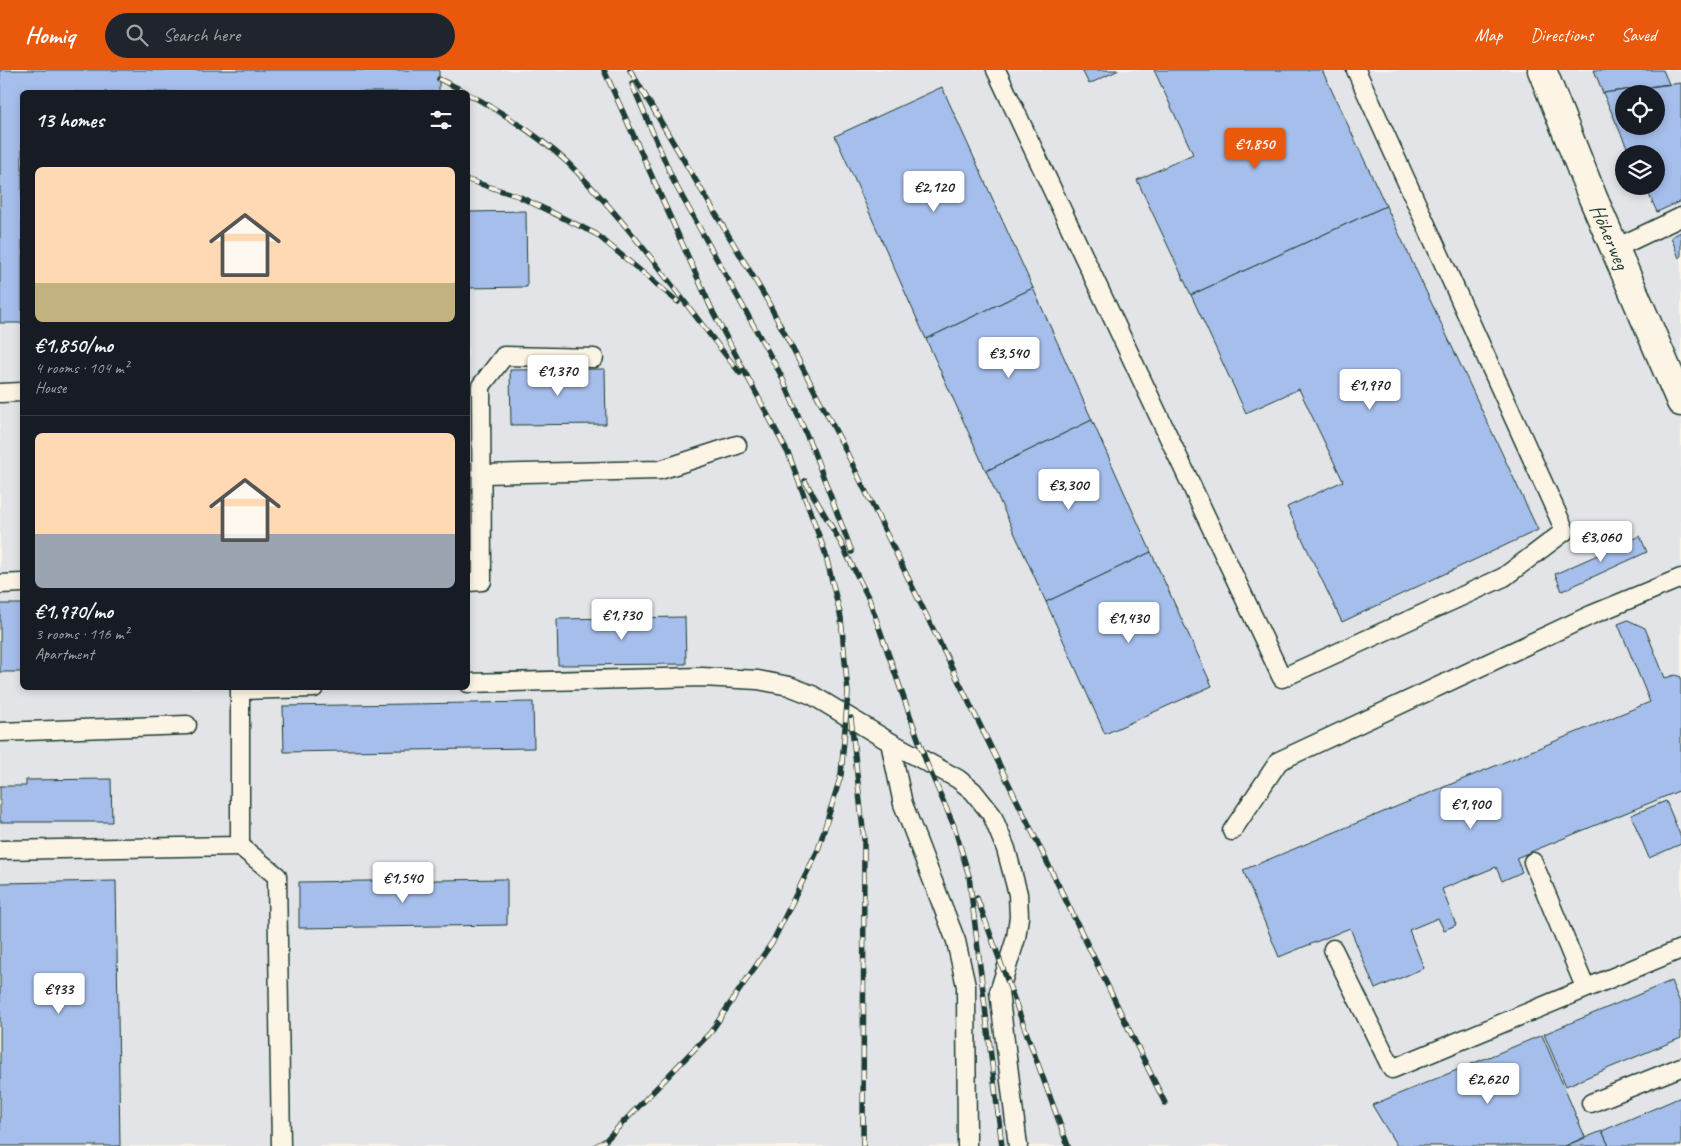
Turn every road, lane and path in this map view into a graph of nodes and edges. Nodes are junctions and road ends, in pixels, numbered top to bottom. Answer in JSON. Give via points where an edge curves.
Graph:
{"nodes":[{"id":1,"x":996,"y":70,"type":"edge"},
{"id":2,"x":1356,"y":70,"type":"edge"},
{"id":3,"x":1542,"y":70,"type":"edge"},
{"id":4,"x":1681,"y":217,"type":"edge"},
{"id":5,"x":1616,"y":248,"type":"junction"},
{"id":6,"x":594,"y":358,"type":"dead end"},
{"id":7,"x":474,"y":386,"type":"edge"},
{"id":8,"x":20,"y":392,"type":"edge"},
{"id":9,"x":0,"y":393,"type":"edge"},
{"id":10,"x":1681,"y":402,"type":"edge"},
{"id":11,"x":736,"y":445,"type":"dead end"},
{"id":12,"x":482,"y":474,"type":"junction"},
{"id":13,"x":1681,"y":578,"type":"edge"},
{"id":14,"x":470,"y":582,"type":"edge"},
{"id":15,"x":20,"y":583,"type":"edge"},
{"id":16,"x":0,"y":584,"type":"edge"},
{"id":17,"x":470,"y":683,"type":"edge"},
{"id":18,"x":240,"y":690,"type":"edge"},
{"id":19,"x":187,"y":725,"type":"dead end"},
{"id":20,"x":0,"y":732,"type":"edge"},
{"id":21,"x":890,"y":742,"type":"junction"},
{"id":22,"x":1232,"y":831,"type":"dead end"},
{"id":23,"x":240,"y":846,"type":"junction"},
{"id":24,"x":0,"y":850,"type":"edge"},
{"id":25,"x":1533,"y":862,"type":"dead end"},
{"id":26,"x":1333,"y":949,"type":"dead end"},
{"id":27,"x":1681,"y":949,"type":"edge"},
{"id":28,"x":1585,"y":988,"type":"junction"},
{"id":29,"x":1681,"y":1067,"type":"edge"},
{"id":30,"x":1591,"y":1102,"type":"dead end"},
{"id":31,"x":282,"y":1146,"type":"edge"},
{"id":32,"x":967,"y":1146,"type":"edge"},
{"id":33,"x":1018,"y":1146,"type":"edge"}],
"edges":[{"from":1,"to":2,"type":"lane","via":[[1282,678],[1504,577],[1565,531]]},
{"from":3,"to":5,"type":"street","name":"Höherweg"},
{"from":4,"to":5,"type":"lane"},
{"from":5,"to":10,"type":"street","name":"Höherweg"},
{"from":6,"to":7,"type":"lane","via":[[504,356]]},
{"from":7,"to":12,"type":"lane"},
{"from":8,"to":9,"type":"lane"},
{"from":11,"to":12,"type":"lane","via":[[660,470]]},
{"from":12,"to":14,"type":"lane","via":[[482,582]]},
{"from":13,"to":22,"type":"lane","via":[[1591,615],[1279,761]]},
{"from":15,"to":16,"type":"lane"},
{"from":17,"to":21,"type":"lane","via":[[702,677],[758,680],[789,686],[812,695]]},
{"from":18,"to":23,"type":"lane"},
{"from":19,"to":20,"type":"lane"},
{"from":21,"to":32,"type":"lane","via":[[903,804],[956,941],[966,986]]},
{"from":21,"to":33,"type":"lane","via":[[958,779],[973,791],[992,815],[1006,850],[1018,894],[1019,917],[1000,992]]},
{"from":23,"to":24,"type":"lane"},
{"from":23,"to":31,"type":"lane","via":[[277,876]]},
{"from":25,"to":28,"type":"lane"},
{"from":26,"to":28,"type":"lane","via":[[1392,1069]]},
{"from":27,"to":28,"type":"lane"},
{"from":29,"to":30,"type":"lane"}]}
